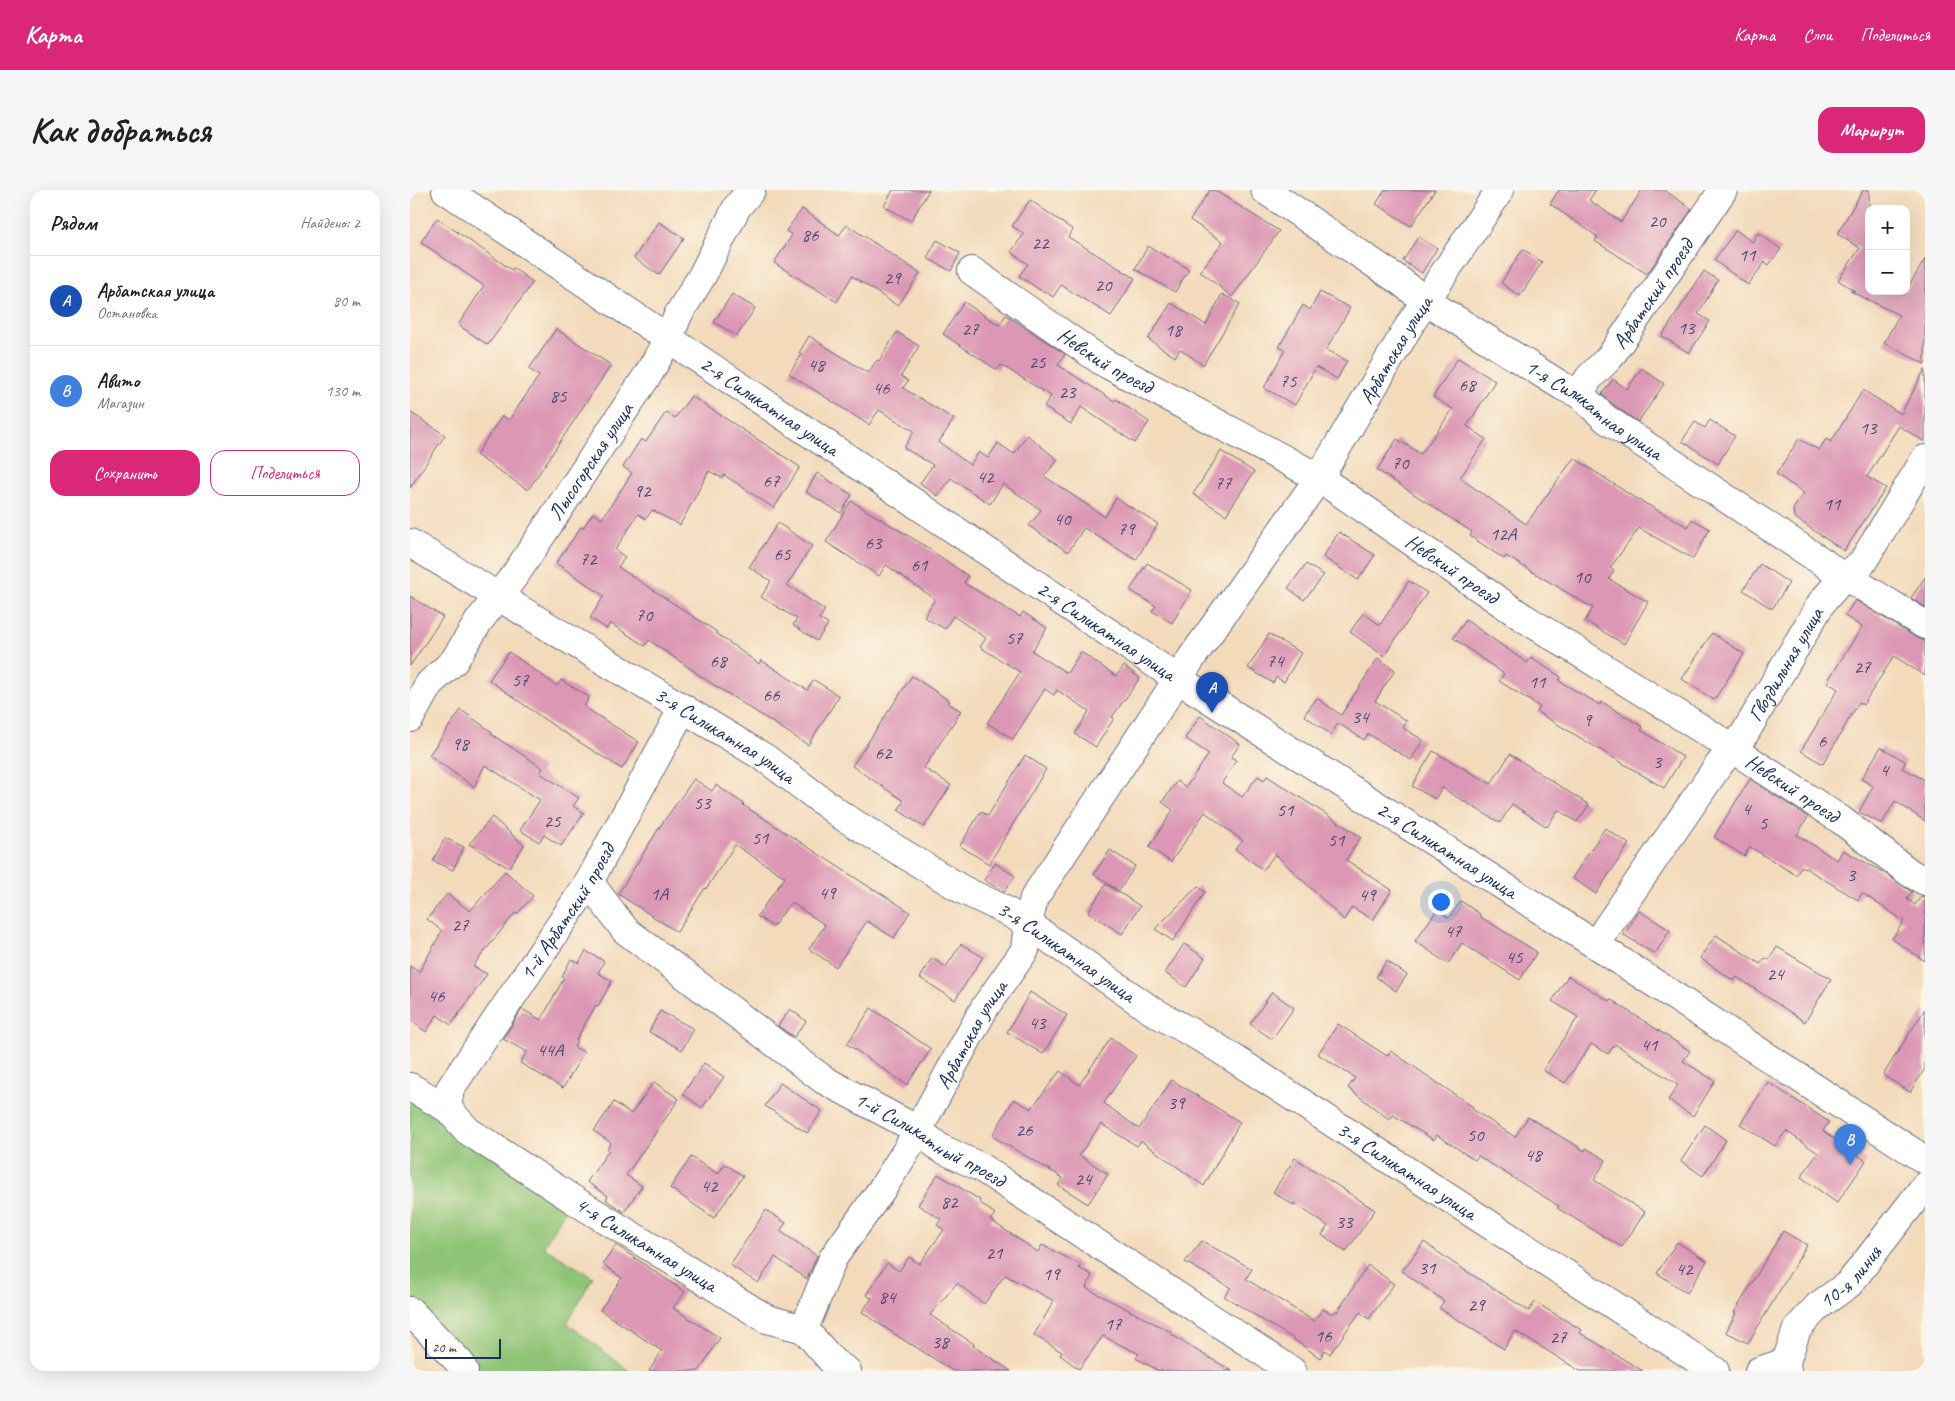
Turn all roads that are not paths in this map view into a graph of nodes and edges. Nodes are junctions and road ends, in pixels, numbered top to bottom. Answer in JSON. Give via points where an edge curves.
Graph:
{"nodes":[{"id":1,"x":751,"y":190,"type":"edge"},
{"id":2,"x":1266,"y":190,"type":"edge"},
{"id":3,"x":1500,"y":190,"type":"edge"},
{"id":4,"x":1723,"y":190,"type":"edge"},
{"id":5,"x":448,"y":191,"type":"edge"},
{"id":6,"x":972,"y":272,"type":"dead end"},
{"id":7,"x":1426,"y":301,"type":"junction"},
{"id":8,"x":669,"y":338,"type":"junction"},
{"id":9,"x":1579,"y":394,"type":"junction"},
{"id":10,"x":1925,"y":459,"type":"edge"},
{"id":11,"x":1319,"y":478,"type":"junction"},
{"id":12,"x":410,"y":543,"type":"edge"},
{"id":13,"x":1843,"y":578,"type":"junction"},
{"id":14,"x":497,"y":597,"type":"junction"},
{"id":15,"x":1925,"y":625,"type":"edge"},
{"id":16,"x":1178,"y":679,"type":"junction"},
{"id":17,"x":683,"y":708,"type":"junction"},
{"id":18,"x":410,"y":718,"type":"edge"},
{"id":19,"x":1732,"y":748,"type":"junction"},
{"id":20,"x":1925,"y":881,"type":"edge"},
{"id":21,"x":589,"y":882,"type":"junction"},
{"id":22,"x":1028,"y":924,"type":"junction"},
{"id":23,"x":1596,"y":945,"type":"junction"},
{"id":24,"x":410,"y":1087,"type":"edge"},
{"id":25,"x":447,"y":1108,"type":"junction"},
{"id":26,"x":918,"y":1130,"type":"junction"},
{"id":27,"x":1925,"y":1160,"type":"edge"},
{"id":28,"x":1925,"y":1186,"type":"edge"},
{"id":29,"x":410,"y":1311,"type":"edge"},
{"id":30,"x":804,"y":1329,"type":"junction"},
{"id":31,"x":1787,"y":1366,"type":"edge"},
{"id":32,"x":464,"y":1371,"type":"edge"},
{"id":33,"x":847,"y":1371,"type":"edge"},
{"id":34,"x":1292,"y":1371,"type":"edge"},
{"id":35,"x":1715,"y":1371,"type":"edge"},
{"id":36,"x":1759,"y":1371,"type":"edge"}],
"edges":[{"from":1,"to":8,"type":"street","name":"Лысогорская улица","via":[[737,207],[678,315]]},
{"from":2,"to":7,"type":"street","name":"1-я Силикатная улица"},
{"from":3,"to":7,"type":"street","name":"Арбатская улица"},
{"from":4,"to":9,"type":"street","name":"Арбатский проезд","via":[[1610,357],[1589,378]]},
{"from":5,"to":8,"type":"street","name":"2-я Силикатная улица"},
{"from":6,"to":11,"type":"street","name":"Невский проезд","via":[[1103,362]]},
{"from":7,"to":9,"type":"street","name":"1-я Силикатная улица"},
{"from":7,"to":11,"type":"street","name":"Арбатская улица"},
{"from":8,"to":14,"type":"street","name":"Лысогорская улица","via":[[644,381]]},
{"from":8,"to":16,"type":"street","name":"2-я Силикатная улица"},
{"from":9,"to":13,"type":"street","name":"1-я Силикатная улица","via":[[1606,419]]},
{"from":10,"to":13,"type":"street","name":"Гвоздильная улица","via":[[1862,563]]},
{"from":11,"to":16,"type":"street","name":"Арбатская улица"},
{"from":11,"to":19,"type":"street","name":"Невский проезд","via":[[1524,618]]},
{"from":12,"to":14,"type":"street","name":"3-я Силикатная улица"},
{"from":13,"to":15,"type":"street","name":"1-я Силикатная улица"},
{"from":13,"to":19,"type":"street","name":"Гвоздильная улица","via":[[1822,602]]},
{"from":14,"to":17,"type":"street","name":"3-я Силикатная улица"},
{"from":14,"to":18,"type":"street","name":"Лысогорская улица","via":[[454,661],[430,684]]},
{"from":16,"to":22,"type":"street","name":"Арбатская улица","via":[[1034,898]]},
{"from":16,"to":23,"type":"street","name":"2-я Силикатная улица"},
{"from":17,"to":21,"type":"street","name":"1-й Арбатский проезд"},
{"from":17,"to":22,"type":"street","name":"3-я Силикатная улица","via":[[766,758],[842,816],[963,890]]},
{"from":19,"to":20,"type":"street","name":"Невский проезд","via":[[1841,820]]},
{"from":19,"to":23,"type":"street","name":"Гвоздильная улица"},
{"from":21,"to":25,"type":"street","name":"1-й Арбатский проезд","via":[[450,1089]]},
{"from":21,"to":26,"type":"street","name":"1-й Силикатный проезд","via":[[625,930],[776,1044],[824,1080]]},
{"from":22,"to":26,"type":"street","name":"Арбатская улица","via":[[1025,950],[984,1007]]},
{"from":22,"to":35,"type":"street","name":"3-я Силикатная улица","via":[[1150,1010],[1210,1043]]},
{"from":23,"to":27,"type":"street","name":"2-я Силикатная улица"},
{"from":24,"to":25,"type":"street","name":"4-я Силикатная улица"},
{"from":25,"to":30,"type":"street","name":"4-я Силикатная улица","via":[[468,1131],[766,1319]]},
{"from":26,"to":30,"type":"street","name":"Арбатская улица","via":[[882,1189],[833,1258]]},
{"from":26,"to":34,"type":"street","name":"1-й Силикатный проезд","via":[[940,1148],[980,1167]]},
{"from":28,"to":31,"type":"street","name":"10-я линия","via":[[1849,1284],[1818,1306],[1797,1329]]},
{"from":29,"to":32,"type":"street"},
{"from":30,"to":33,"type":"street","via":[[833,1362]]},
{"from":31,"to":36,"type":"street"}]}
